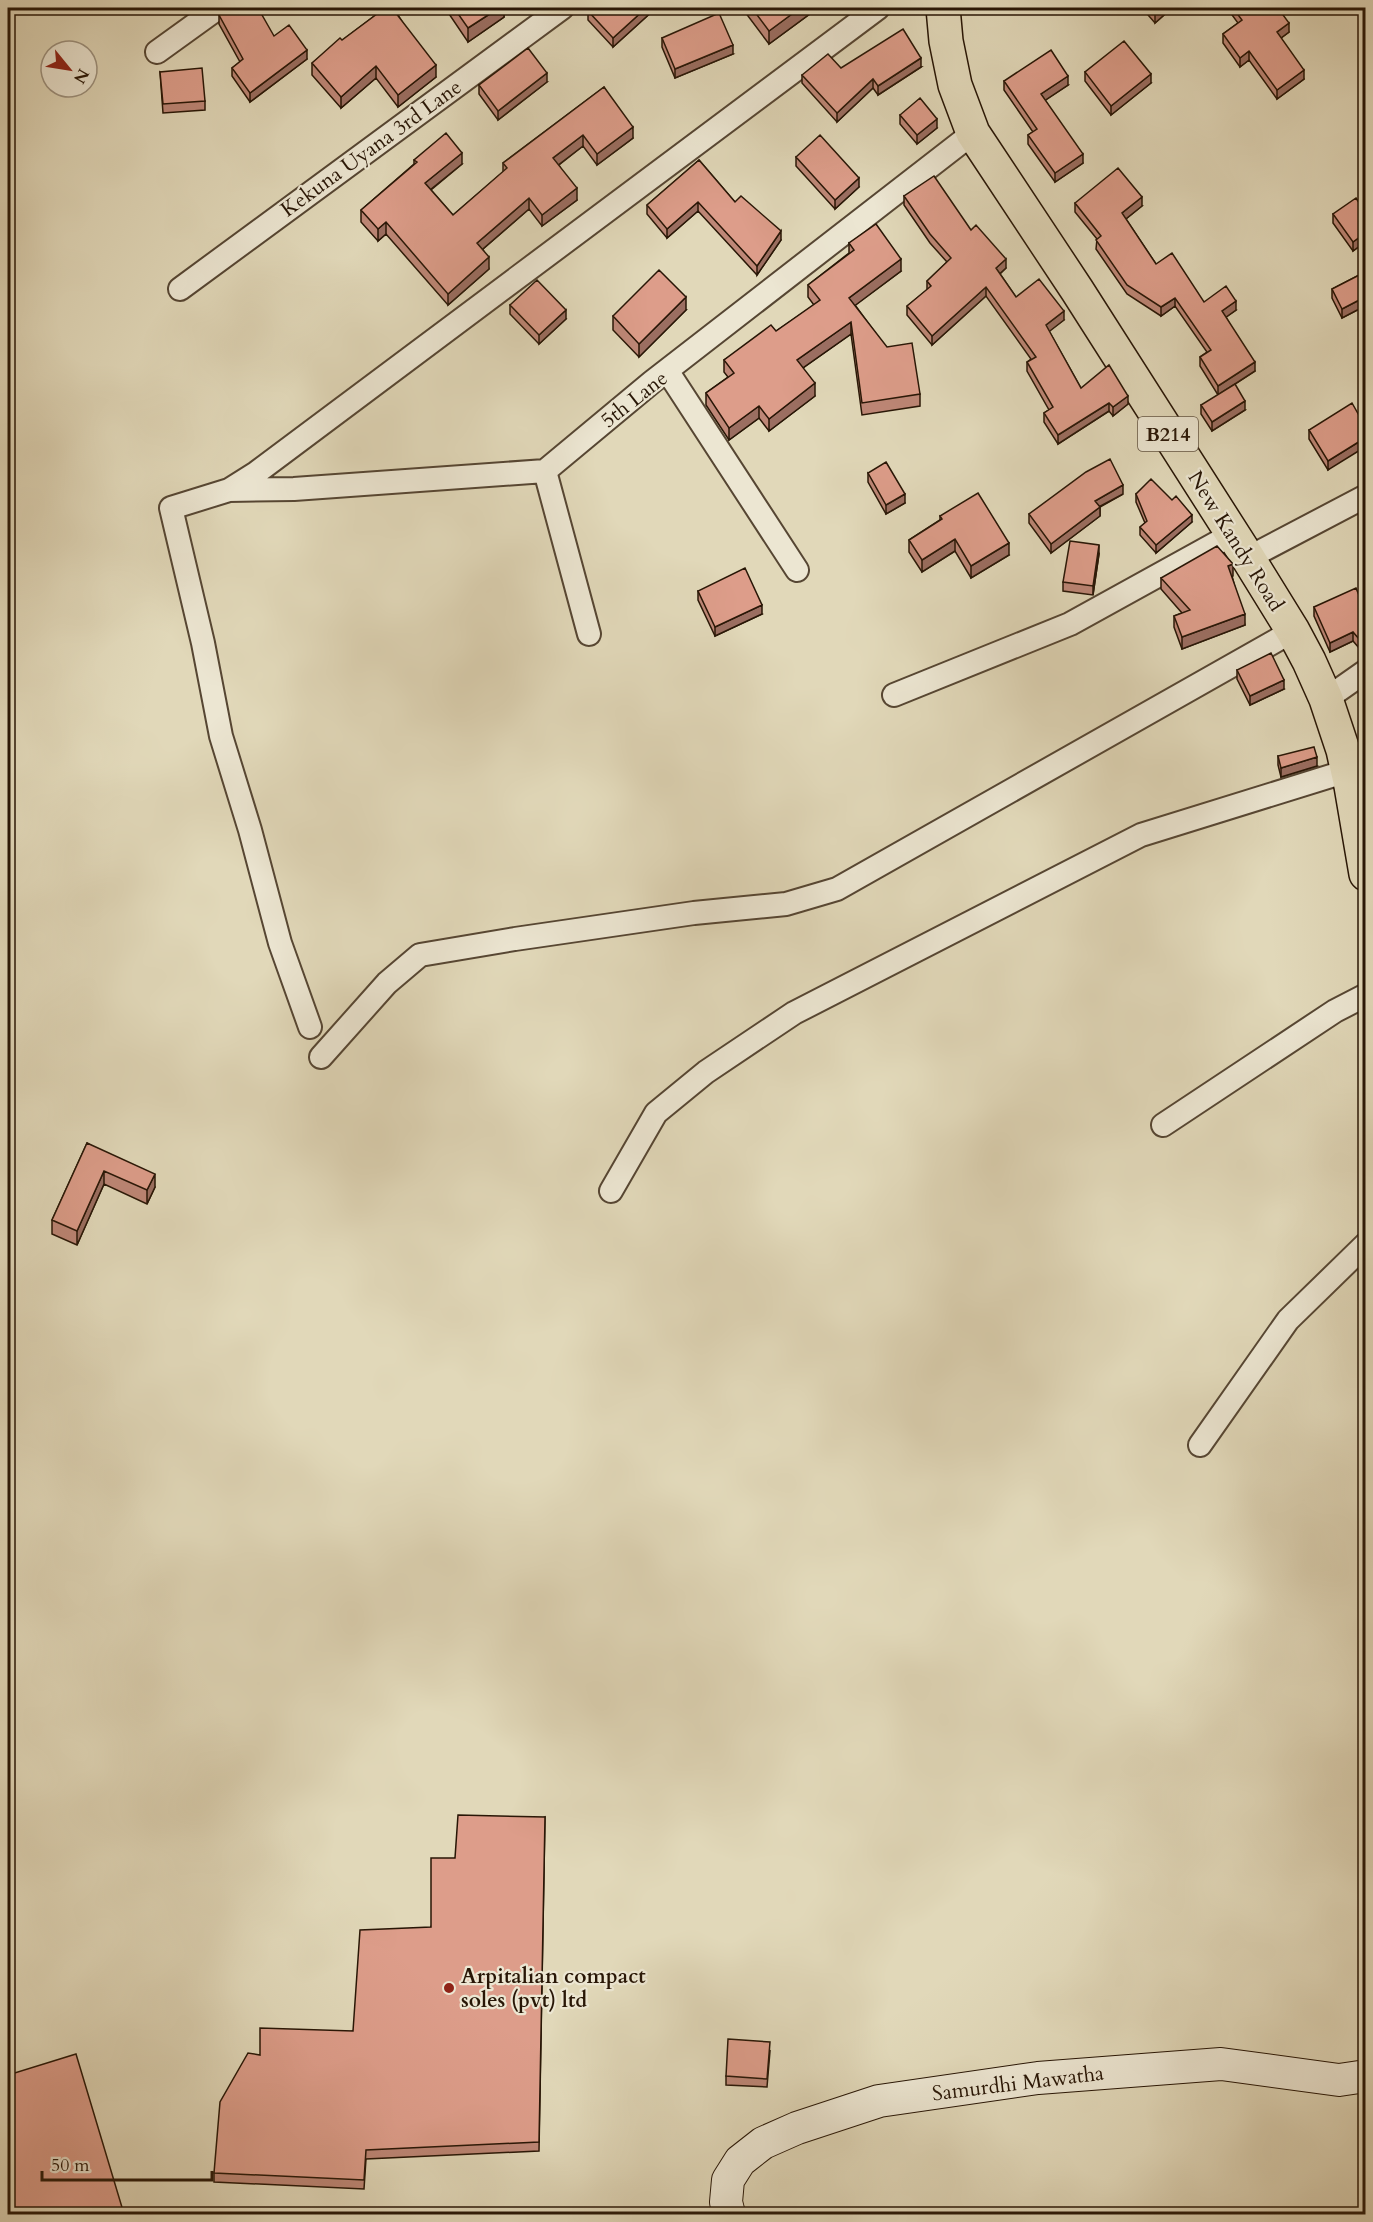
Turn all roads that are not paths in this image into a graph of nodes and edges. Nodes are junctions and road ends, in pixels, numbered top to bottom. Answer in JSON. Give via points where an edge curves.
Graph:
{"nodes":[{"id":1,"x":218,"y":8,"type":"edge"},
{"id":2,"x":562,"y":8,"type":"edge"},
{"id":3,"x":878,"y":8,"type":"edge"},
{"id":4,"x":943,"y":8,"type":"edge"},
{"id":5,"x":157,"y":52,"type":"dead end"},
{"id":6,"x":973,"y":133,"type":"junction"},
{"id":7,"x":180,"y":289,"type":"dead end"},
{"id":8,"x":668,"y":372,"type":"junction"},
{"id":9,"x":545,"y":471,"type":"junction"},
{"id":10,"x":230,"y":490,"type":"junction"},
{"id":11,"x":1365,"y":496,"type":"edge"},
{"id":12,"x":1240,"y":546,"type":"junction"},
{"id":13,"x":797,"y":570,"type":"dead end"},
{"id":14,"x":1293,"y":631,"type":"junction"},
{"id":15,"x":589,"y":634,"type":"dead end"},
{"id":16,"x":1365,"y":671,"type":"edge"},
{"id":17,"x":894,"y":695,"type":"dead end"},
{"id":18,"x":1326,"y":699,"type":"junction"},
{"id":19,"x":1347,"y":771,"type":"junction"},
{"id":20,"x":1364,"y":854,"type":"edge"},
{"id":21,"x":1365,"y":995,"type":"edge"},
{"id":22,"x":310,"y":1027,"type":"dead end"},
{"id":23,"x":321,"y":1057,"type":"dead end"},
{"id":24,"x":1163,"y":1125,"type":"dead end"},
{"id":25,"x":611,"y":1191,"type":"dead end"},
{"id":26,"x":1365,"y":1244,"type":"edge"},
{"id":27,"x":1200,"y":1445,"type":"dead end"},
{"id":28,"x":1365,"y":2076,"type":"edge"},
{"id":29,"x":729,"y":2214,"type":"edge"}],
"edges":[{"from":1,"to":5,"type":"street"},
{"from":2,"to":7,"type":"street","name":"Kekuna Uyana 3rd Lane"},
{"from":3,"to":10,"type":"street"},
{"from":4,"to":6,"type":"main road","name":"New Kandy Road","number":"B214","via":[[955,85]]},
{"from":6,"to":8,"type":"street","name":"5th Lane"},
{"from":6,"to":12,"type":"main road","name":"New Kandy Road","number":"B214"},
{"from":8,"to":9,"type":"street","name":"5th Lane"},
{"from":8,"to":13,"type":"street"},
{"from":9,"to":10,"type":"street"},
{"from":9,"to":15,"type":"street"},
{"from":10,"to":22,"type":"street","via":[[171,508],[222,736],[280,943]]},
{"from":11,"to":12,"type":"street"},
{"from":12,"to":14,"type":"main road","name":"New Kandy Road","number":"B214"},
{"from":12,"to":17,"type":"street","via":[[1070,624]]},
{"from":14,"to":18,"type":"main road","name":"New Kandy Road","number":"B214"},
{"from":14,"to":23,"type":"street","via":[[837,889],[786,904],[694,913],[420,955],[387,983]]},
{"from":16,"to":18,"type":"street"},
{"from":18,"to":19,"type":"main road","name":"New Kandy Road","number":"B214"},
{"from":19,"to":20,"type":"main road","name":"New Kandy Road","number":"B214"},
{"from":19,"to":25,"type":"street","via":[[1141,835],[794,1013],[706,1072],[656,1113]]},
{"from":21,"to":24,"type":"street"},
{"from":26,"to":27,"type":"street","via":[[1288,1320]]},
{"from":28,"to":29,"type":"main road","name":"Samurdhi Mawatha","via":[[1339,2080],[1221,2064],[1038,2078],[879,2101],[763,2143],[740,2161],[728,2180]]}]}
